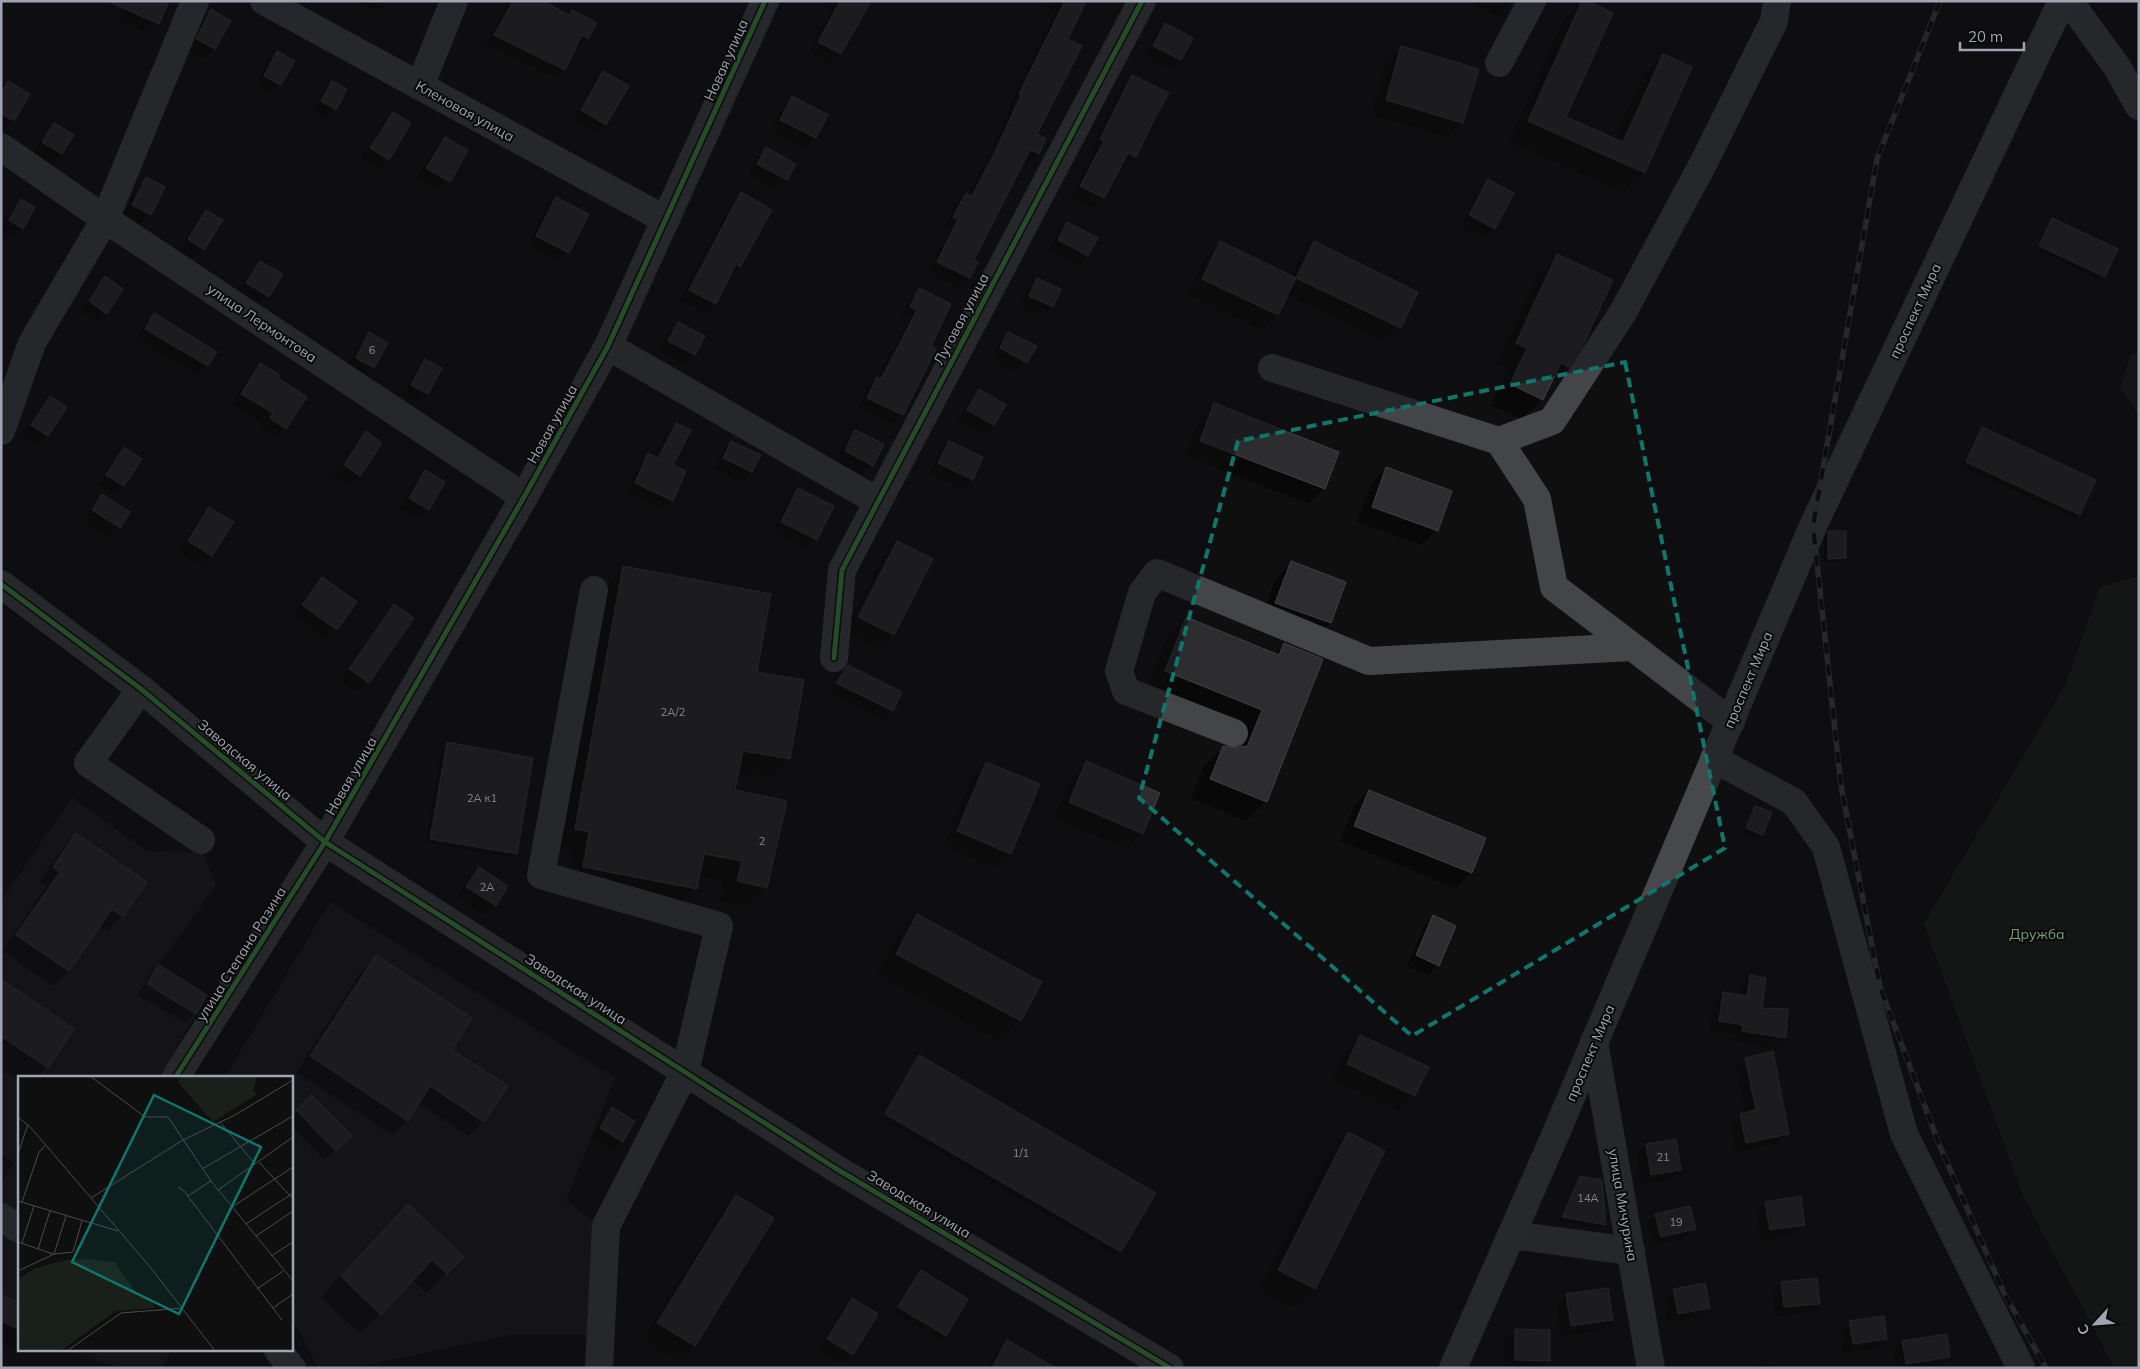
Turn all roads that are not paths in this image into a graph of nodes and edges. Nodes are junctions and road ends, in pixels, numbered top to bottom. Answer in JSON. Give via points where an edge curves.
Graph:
{"nodes":[{"id":1,"x":195,"y":1,"type":"edge"},
{"id":2,"x":264,"y":1,"type":"edge"},
{"id":3,"x":454,"y":1,"type":"edge"},
{"id":4,"x":765,"y":1,"type":"edge"},
{"id":5,"x":1142,"y":1,"type":"edge"},
{"id":6,"x":1532,"y":1,"type":"edge"},
{"id":7,"x":1777,"y":1,"type":"edge"},
{"id":8,"x":2062,"y":1,"type":"edge"},
{"id":9,"x":2069,"y":1,"type":"edge"},
{"id":10,"x":1498,"y":62,"type":"dead end"},
{"id":11,"x":420,"y":86,"type":"junction"},
{"id":12,"x":2139,"y":106,"type":"edge"},
{"id":13,"x":1,"y":147,"type":"edge"},
{"id":14,"x":105,"y":219,"type":"junction"},
{"id":15,"x":666,"y":220,"type":"junction"},
{"id":16,"x":608,"y":346,"type":"junction"},
{"id":17,"x":1272,"y":368,"type":"dead end"},
{"id":18,"x":1,"y":431,"type":"edge"},
{"id":19,"x":1499,"y":441,"type":"junction"},
{"id":20,"x":524,"y":498,"type":"junction"},
{"id":21,"x":877,"y":501,"type":"junction"},
{"id":22,"x":1,"y":584,"type":"edge"},
{"id":23,"x":594,"y":590,"type":"dead end"},
{"id":24,"x":1632,"y":647,"type":"junction"},
{"id":25,"x":834,"y":658,"type":"dead end"},
{"id":26,"x":141,"y":688,"type":"junction"},
{"id":27,"x":1731,"y":722,"type":"junction"},
{"id":28,"x":1234,"y":733,"type":"dead end"},
{"id":29,"x":1714,"y":759,"type":"junction"},
{"id":30,"x":201,"y":840,"type":"dead end"},
{"id":31,"x":326,"y":842,"type":"junction"},
{"id":32,"x":1594,"y":1042,"type":"junction"},
{"id":33,"x":685,"y":1072,"type":"junction"},
{"id":34,"x":176,"y":1076,"type":"edge"},
{"id":35,"x":1,"y":1217,"type":"edge"},
{"id":36,"x":18,"y":1228,"type":"edge"},
{"id":37,"x":1511,"y":1235,"type":"junction"},
{"id":38,"x":1631,"y":1251,"type":"junction"},
{"id":39,"x":271,"y":1352,"type":"edge"},
{"id":40,"x":280,"y":1352,"type":"edge"},
{"id":41,"x":267,"y":1368,"type":"edge"},
{"id":42,"x":292,"y":1368,"type":"edge"},
{"id":43,"x":600,"y":1368,"type":"edge"},
{"id":44,"x":1170,"y":1368,"type":"edge"},
{"id":45,"x":1453,"y":1368,"type":"edge"},
{"id":46,"x":1651,"y":1368,"type":"edge"},
{"id":47,"x":2021,"y":1368,"type":"edge"}],
"edges":[{"from":1,"to":14,"type":"street"},
{"from":2,"to":11,"type":"street","name":"Кленовая улица"},
{"from":3,"to":11,"type":"street"},
{"from":4,"to":15,"type":"street","name":"Новая улица"},
{"from":5,"to":21,"type":"street","name":"Луговая улица"},
{"from":6,"to":10,"type":"street"},
{"from":7,"to":19,"type":"street","via":[[1774,21],[1704,162],[1622,314],[1552,421]]},
{"from":8,"to":27,"type":"main road","name":"проспект Мира","via":[[1813,526]]},
{"from":9,"to":12,"type":"street","via":[[2117,67]]},
{"from":11,"to":15,"type":"street","name":"Кленовая улица"},
{"from":13,"to":14,"type":"street","name":"улица Лермонтова"},
{"from":14,"to":18,"type":"street","via":[[32,343]]},
{"from":14,"to":20,"type":"street","name":"улица Лермонтова"},
{"from":15,"to":16,"type":"street","name":"Новая улица"},
{"from":16,"to":20,"type":"street","name":"Новая улица"},
{"from":16,"to":21,"type":"street"},
{"from":17,"to":19,"type":"street"},
{"from":19,"to":24,"type":"street","via":[[1537,499],[1554,587]]},
{"from":20,"to":31,"type":"street","name":"Новая улица"},
{"from":21,"to":25,"type":"street","name":"Луговая улица","via":[[842,570]]},
{"from":22,"to":26,"type":"street","name":"Заводская улица"},
{"from":23,"to":33,"type":"street","via":[[541,875],[718,926]]},
{"from":24,"to":27,"type":"street"},
{"from":24,"to":28,"type":"street","via":[[1369,661],[1158,572],[1142,593],[1119,671],[1126,691]]},
{"from":26,"to":30,"type":"street","via":[[88,763]]},
{"from":26,"to":31,"type":"street","name":"Заводская улица"},
{"from":27,"to":29,"type":"main road","name":"проспект Мира"},
{"from":29,"to":32,"type":"main road","name":"проспект Мира"},
{"from":29,"to":47,"type":"street","via":[[1794,802],[1826,847],[1904,1134]]},
{"from":31,"to":33,"type":"street","name":"Заводская улица"},
{"from":31,"to":34,"type":"street","name":"улица Степана Разина"},
{"from":32,"to":37,"type":"main road","name":"проспект Мира"},
{"from":32,"to":38,"type":"street","name":"улица Мичурина"},
{"from":33,"to":43,"type":"street","via":[[606,1226]]},
{"from":33,"to":44,"type":"street","name":"Заводская улица","via":[[835,1168]]},
{"from":35,"to":36,"type":"street"},
{"from":37,"to":38,"type":"street"},
{"from":37,"to":45,"type":"main road","name":"проспект Мира"},
{"from":38,"to":46,"type":"street","name":"улица Мичурина"},
{"from":39,"to":41,"type":"street"},
{"from":40,"to":42,"type":"street"}]}
